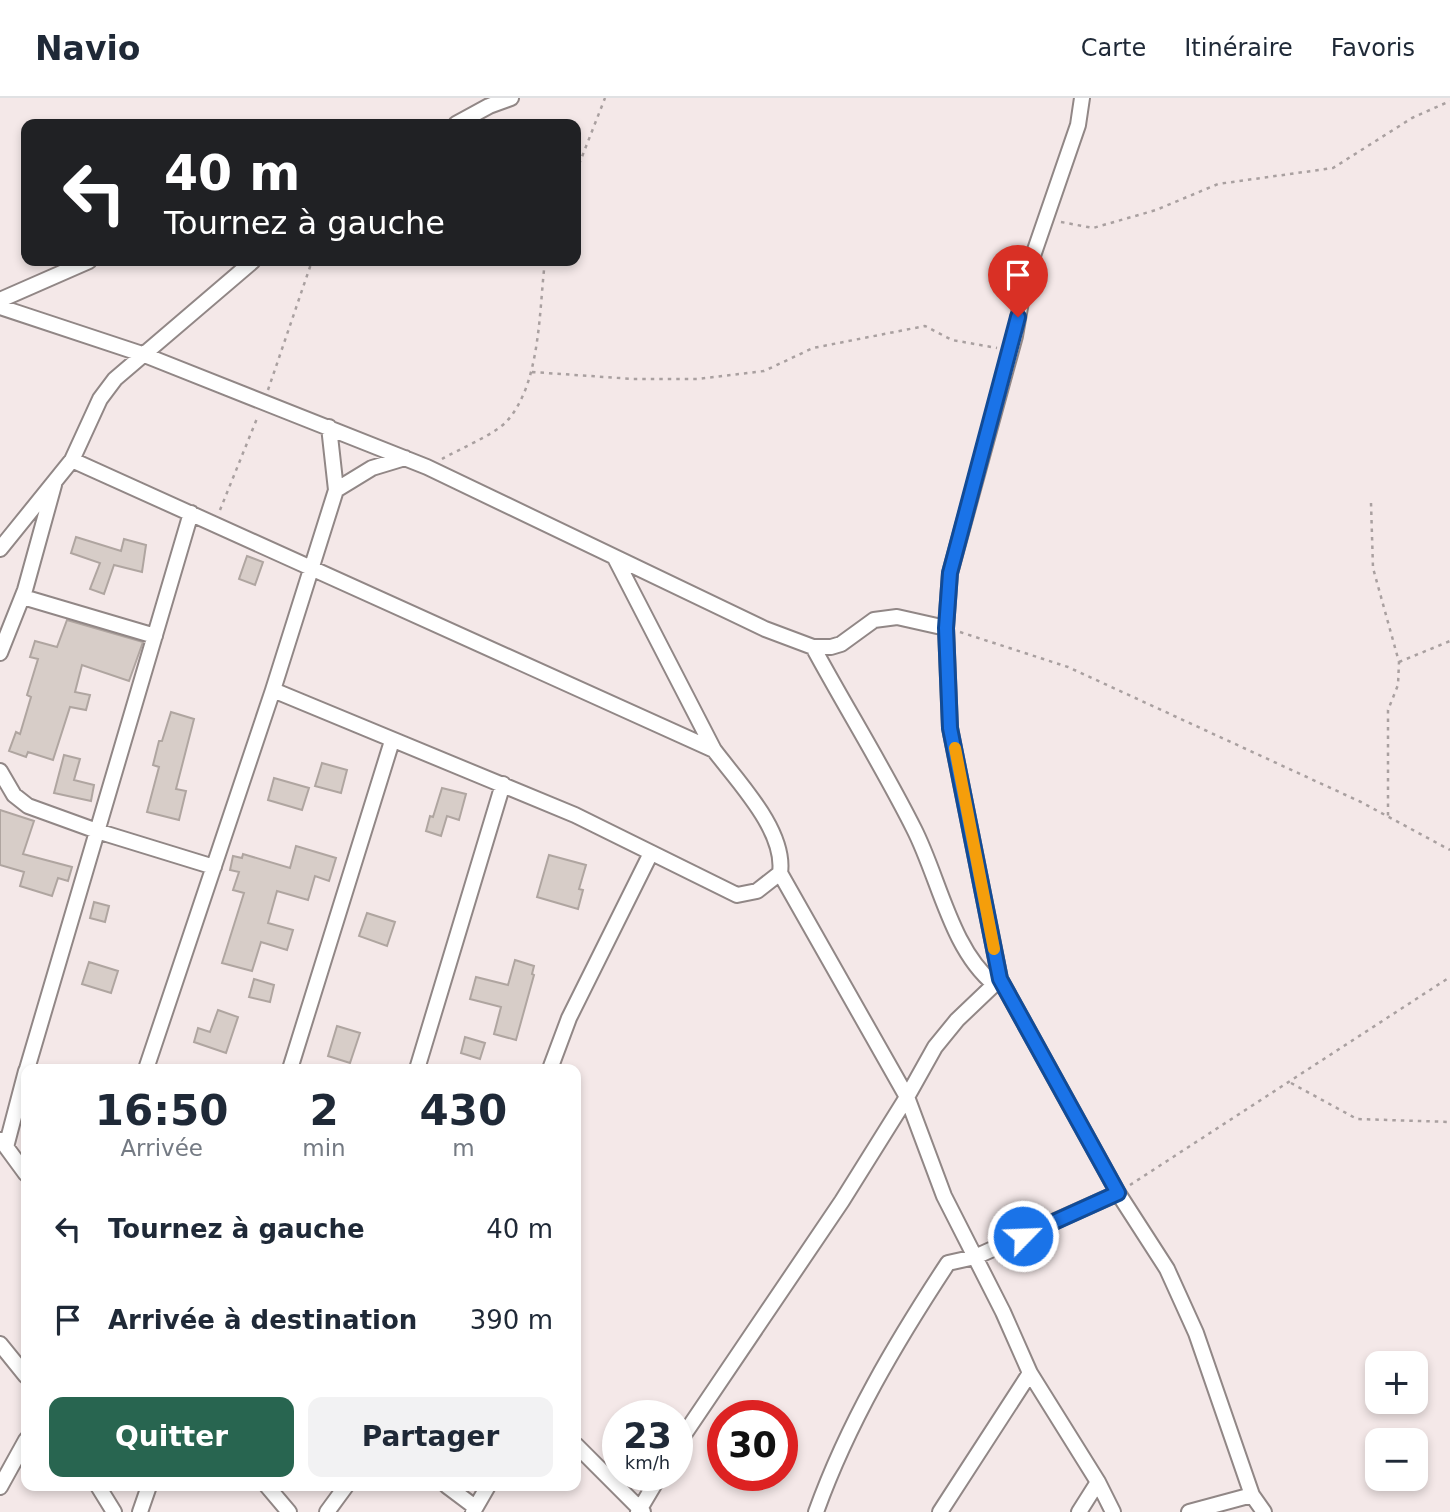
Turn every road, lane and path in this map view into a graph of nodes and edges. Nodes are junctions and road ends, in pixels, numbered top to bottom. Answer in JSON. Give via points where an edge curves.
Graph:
{"nodes":[{"id":1,"x":511,"y":98,"type":"edge"},
{"id":2,"x":605,"y":98,"type":"edge"},
{"id":3,"x":1082,"y":98,"type":"edge"},
{"id":4,"x":1450,"y":101,"type":"edge"},
{"id":5,"x":465,"y":119,"type":"edge"},
{"id":6,"x":581,"y":159,"type":"edge"},
{"id":7,"x":1046,"y":219,"type":"junction"},
{"id":8,"x":78,"y":266,"type":"edge"},
{"id":9,"x":247,"y":266,"type":"edge"},
{"id":10,"x":310,"y":266,"type":"edge"},
{"id":11,"x":544,"y":266,"type":"edge"},
{"id":12,"x":0,"y":300,"type":"edge"},
{"id":13,"x":0,"y":307,"type":"edge"},
{"id":14,"x":1011,"y":350,"type":"junction"},
{"id":15,"x":142,"y":355,"type":"junction"},
{"id":16,"x":532,"y":372,"type":"junction"},
{"id":17,"x":264,"y":402,"type":"junction"},
{"id":18,"x":329,"y":427,"type":"junction"},
{"id":19,"x":405,"y":458,"type":"junction"},
{"id":20,"x":72,"y":460,"type":"junction"},
{"id":21,"x":427,"y":467,"type":"junction"},
{"id":22,"x":55,"y":479,"type":"junction"},
{"id":23,"x":336,"y":490,"type":"junction"},
{"id":24,"x":1371,"y":503,"type":"dead end"},
{"id":25,"x":191,"y":513,"type":"junction"},
{"id":26,"x":215,"y":523,"type":"junction"},
{"id":27,"x":0,"y":549,"type":"edge"},
{"id":28,"x":615,"y":558,"type":"junction"},
{"id":29,"x":312,"y":568,"type":"junction"},
{"id":30,"x":23,"y":597,"type":"junction"},
{"id":31,"x":946,"y":628,"type":"junction"},
{"id":32,"x":155,"y":636,"type":"junction"},
{"id":33,"x":1450,"y":641,"type":"edge"},
{"id":34,"x":813,"y":647,"type":"junction"},
{"id":35,"x":0,"y":653,"type":"edge"},
{"id":36,"x":1399,"y":662,"type":"junction"},
{"id":37,"x":273,"y":691,"type":"junction"},
{"id":38,"x":392,"y":741,"type":"junction"},
{"id":39,"x":714,"y":750,"type":"junction"},
{"id":40,"x":0,"y":771,"type":"edge"},
{"id":41,"x":503,"y":784,"type":"junction"},
{"id":42,"x":1388,"y":817,"type":"junction"},
{"id":43,"x":97,"y":831,"type":"junction"},
{"id":44,"x":1450,"y":850,"type":"edge"},
{"id":45,"x":651,"y":853,"type":"junction"},
{"id":46,"x":214,"y":867,"type":"junction"},
{"id":47,"x":780,"y":873,"type":"junction"},
{"id":48,"x":1450,"y":976,"type":"edge"},
{"id":49,"x":997,"y":981,"type":"junction"},
{"id":50,"x":29,"y":1064,"type":"edge"},
{"id":51,"x":148,"y":1064,"type":"edge"},
{"id":52,"x":296,"y":1064,"type":"edge"},
{"id":53,"x":419,"y":1064,"type":"edge"},
{"id":54,"x":552,"y":1064,"type":"edge"},
{"id":55,"x":1290,"y":1082,"type":"junction"},
{"id":56,"x":21,"y":1088,"type":"edge"},
{"id":57,"x":907,"y":1097,"type":"junction"},
{"id":58,"x":1450,"y":1122,"type":"edge"},
{"id":59,"x":3,"y":1143,"type":"edge"},
{"id":60,"x":21,"y":1167,"type":"edge"},
{"id":61,"x":1118,"y":1193,"type":"junction"},
{"id":62,"x":975,"y":1257,"type":"junction"},
{"id":63,"x":0,"y":1344,"type":"edge"},
{"id":64,"x":21,"y":1370,"type":"edge"},
{"id":65,"x":1030,"y":1373,"type":"junction"},
{"id":66,"x":693,"y":1421,"type":"edge"},
{"id":67,"x":21,"y":1449,"type":"edge"},
{"id":68,"x":581,"y":1450,"type":"edge"},
{"id":69,"x":1098,"y":1482,"type":"junction"},
{"id":70,"x":0,"y":1487,"type":"edge"},
{"id":71,"x":101,"y":1491,"type":"edge"},
{"id":72,"x":147,"y":1491,"type":"edge"},
{"id":73,"x":271,"y":1491,"type":"edge"},
{"id":74,"x":342,"y":1491,"type":"edge"},
{"id":75,"x":453,"y":1491,"type":"edge"},
{"id":76,"x":485,"y":1491,"type":"edge"},
{"id":77,"x":651,"y":1491,"type":"edge"},
{"id":78,"x":1252,"y":1495,"type":"junction"},
{"id":79,"x":474,"y":1509,"type":"edge"},
{"id":80,"x":640,"y":1511,"type":"edge"},
{"id":81,"x":114,"y":1512,"type":"edge"},
{"id":82,"x":140,"y":1512,"type":"edge"},
{"id":83,"x":289,"y":1512,"type":"edge"},
{"id":84,"x":327,"y":1512,"type":"edge"},
{"id":85,"x":816,"y":1512,"type":"edge"},
{"id":86,"x":940,"y":1512,"type":"edge"},
{"id":87,"x":1079,"y":1512,"type":"edge"},
{"id":88,"x":1113,"y":1512,"type":"edge"},
{"id":89,"x":1189,"y":1512,"type":"edge"},
{"id":90,"x":1264,"y":1512,"type":"edge"}],
"edges":[{"from":1,"to":5,"type":"street"},
{"from":2,"to":6,"type":"path"},
{"from":3,"to":7,"type":"street","via":[[1078,125]]},
{"from":4,"to":7,"type":"path","via":[[1412,118],[1333,168],[1218,184],[1156,210],[1093,228]]},
{"from":7,"to":14,"type":"street","via":[[1025,279]]},
{"from":8,"to":12,"type":"street"},
{"from":9,"to":15,"type":"street"},
{"from":10,"to":17,"type":"path"},
{"from":11,"to":16,"type":"path"},
{"from":13,"to":15,"type":"street"},
{"from":14,"to":16,"type":"path","via":[[952,340],[925,326],[813,348],[764,371],[697,379]]},
{"from":14,"to":31,"type":"street","via":[[950,573]]},
{"from":15,"to":17,"type":"street"},
{"from":15,"to":20,"type":"street","via":[[100,399]]},
{"from":16,"to":21,"type":"path","via":[[523,398],[506,422]]},
{"from":17,"to":18,"type":"street"},
{"from":17,"to":26,"type":"path"},
{"from":18,"to":19,"type":"street"},
{"from":18,"to":23,"type":"street"},
{"from":19,"to":21,"type":"street"},
{"from":19,"to":23,"type":"street","via":[[372,468]]},
{"from":20,"to":22,"type":"street"},
{"from":20,"to":25,"type":"street"},
{"from":21,"to":28,"type":"street"},
{"from":22,"to":27,"type":"street"},
{"from":22,"to":30,"type":"street"},
{"from":23,"to":29,"type":"street"},
{"from":24,"to":36,"type":"path","via":[[1373,568]]},
{"from":25,"to":26,"type":"street"},
{"from":25,"to":32,"type":"street"},
{"from":26,"to":29,"type":"street"},
{"from":28,"to":34,"type":"street"},
{"from":28,"to":39,"type":"street"},
{"from":29,"to":37,"type":"street"},
{"from":29,"to":39,"type":"street"},
{"from":30,"to":32,"type":"street"},
{"from":30,"to":35,"type":"street"},
{"from":31,"to":34,"type":"street","via":[[897,617],[874,620],[841,644]]},
{"from":31,"to":42,"type":"path","via":[[1068,667]]},
{"from":31,"to":49,"type":"street","via":[[950,728]]},
{"from":32,"to":43,"type":"street"},
{"from":33,"to":36,"type":"path"},
{"from":34,"to":49,"type":"street","via":[[915,830],[967,954],[982,974]]},
{"from":36,"to":42,"type":"path","via":[[1398,685],[1388,710]]},
{"from":37,"to":38,"type":"street"},
{"from":37,"to":46,"type":"street"},
{"from":38,"to":41,"type":"street"},
{"from":38,"to":52,"type":"street"},
{"from":39,"to":47,"type":"street","via":[[779,844]]},
{"from":40,"to":43,"type":"street","via":[[28,806]]},
{"from":41,"to":45,"type":"street"},
{"from":41,"to":53,"type":"street"},
{"from":42,"to":44,"type":"path"},
{"from":43,"to":46,"type":"street"},
{"from":43,"to":50,"type":"street"},
{"from":45,"to":47,"type":"street","via":[[737,894],[757,891]]},
{"from":45,"to":54,"type":"street","via":[[569,1018]]},
{"from":46,"to":51,"type":"street"},
{"from":47,"to":57,"type":"street"},
{"from":48,"to":55,"type":"path"},
{"from":49,"to":57,"type":"street","via":[[935,1047]]},
{"from":49,"to":61,"type":"street"},
{"from":55,"to":58,"type":"path","via":[[1357,1119]]},
{"from":55,"to":61,"type":"path"},
{"from":56,"to":59,"type":"street"},
{"from":57,"to":62,"type":"street","via":[[944,1196]]},
{"from":57,"to":66,"type":"street"},
{"from":59,"to":60,"type":"street"},
{"from":61,"to":62,"type":"street"},
{"from":61,"to":78,"type":"street","via":[[1167,1269],[1196,1333]]},
{"from":62,"to":65,"type":"street"},
{"from":62,"to":85,"type":"street","via":[[948,1263],[902,1333],[843,1442]]},
{"from":63,"to":64,"type":"street"},
{"from":65,"to":69,"type":"street"},
{"from":65,"to":86,"type":"street"},
{"from":67,"to":70,"type":"street"},
{"from":68,"to":80,"type":"street"},
{"from":69,"to":87,"type":"street"},
{"from":69,"to":88,"type":"street"},
{"from":71,"to":81,"type":"street"},
{"from":72,"to":82,"type":"street"},
{"from":73,"to":83,"type":"street"},
{"from":74,"to":84,"type":"street"},
{"from":75,"to":79,"type":"street"},
{"from":76,"to":79,"type":"street"},
{"from":77,"to":80,"type":"street"},
{"from":78,"to":89,"type":"street"},
{"from":78,"to":90,"type":"street"}]}
